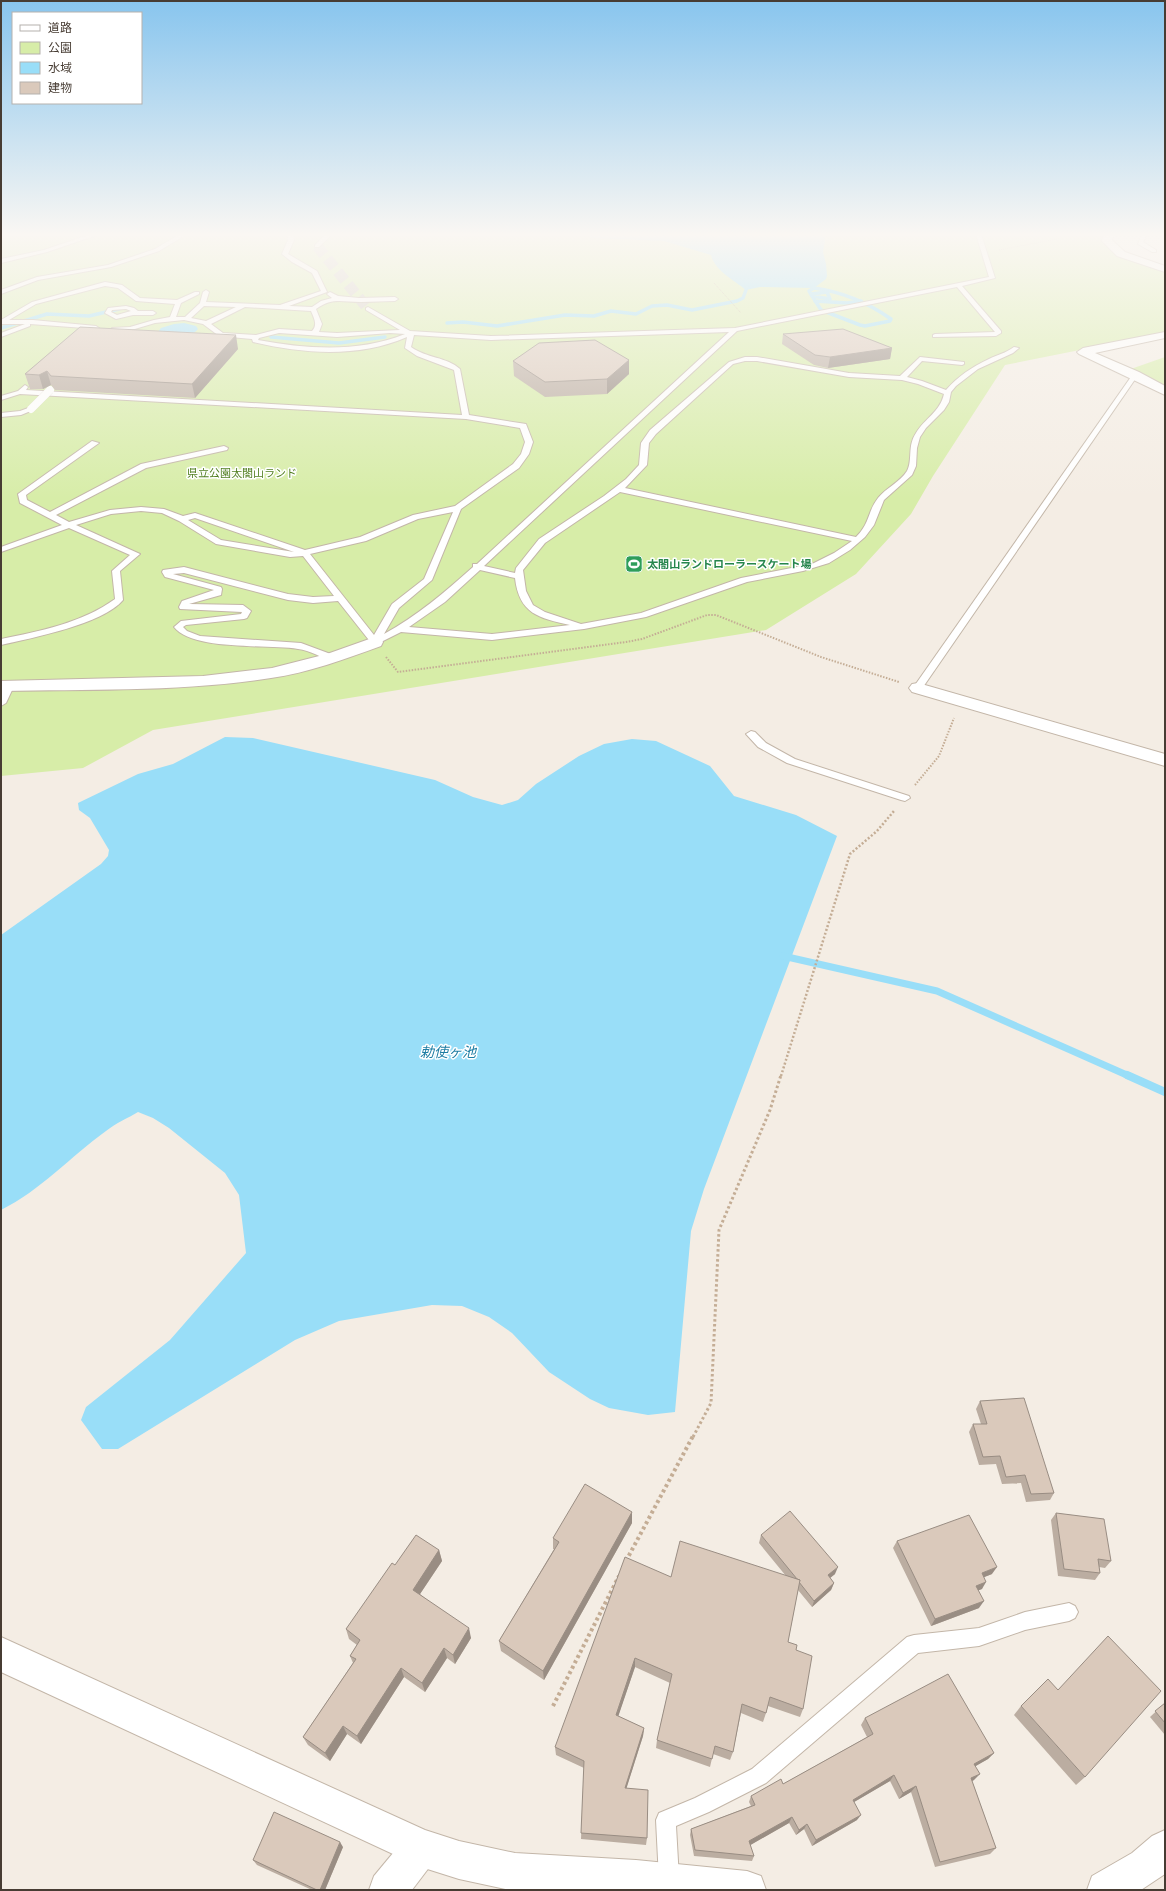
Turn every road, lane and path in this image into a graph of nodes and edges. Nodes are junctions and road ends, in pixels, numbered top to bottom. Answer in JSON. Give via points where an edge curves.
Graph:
{"nodes":[{"id":1,"x":33,"y":322,"type":"edge"},
{"id":2,"x":35,"y":322,"type":"edge"},
{"id":3,"x":152,"y":322,"type":"edge"},
{"id":4,"x":203,"y":322,"type":"edge"},
{"id":5,"x":319,"y":322,"type":"edge"},
{"id":6,"x":392,"y":322,"type":"edge"},
{"id":7,"x":750,"y":322,"type":"edge"},
{"id":8,"x":777,"y":322,"type":"edge"},
{"id":9,"x":990,"y":322,"type":"edge"},
{"id":10,"x":207,"y":323,"type":"joint"},
{"id":11,"x":754,"y":327,"type":"junction"},
{"id":12,"x":130,"y":329,"type":"junction"},
{"id":13,"x":104,"y":330,"type":"junction"},
{"id":14,"x":735,"y":330,"type":"junction"},
{"id":15,"x":411,"y":333,"type":"junction"},
{"id":16,"x":140,"y":334,"type":"edge"},
{"id":17,"x":314,"y":334,"type":"junction"},
{"id":18,"x":1,"y":335,"type":"edge"},
{"id":19,"x":88,"y":335,"type":"edge"},
{"id":20,"x":221,"y":335,"type":"junction"},
{"id":21,"x":1165,"y":335,"type":"edge"},
{"id":22,"x":256,"y":336,"type":"junction"},
{"id":23,"x":935,"y":336,"type":"dead end"},
{"id":24,"x":210,"y":337,"type":"edge"},
{"id":25,"x":1016,"y":348,"type":"dead end"},
{"id":26,"x":962,"y":363,"type":"dead end"},
{"id":27,"x":1135,"y":375,"type":"junction"},
{"id":28,"x":902,"y":378,"type":"junction"},
{"id":29,"x":31,"y":382,"type":"edge"},
{"id":30,"x":50,"y":390,"type":"edge"},
{"id":31,"x":1165,"y":391,"type":"edge"},
{"id":32,"x":20,"y":392,"type":"junction"},
{"id":33,"x":947,"y":393,"type":"junction"},
{"id":34,"x":1,"y":398,"type":"edge"},
{"id":35,"x":1,"y":415,"type":"edge"},
{"id":36,"x":643,"y":415,"type":"junction"},
{"id":37,"x":466,"y":417,"type":"junction"},
{"id":38,"x":666,"y":420,"type":"junction"},
{"id":39,"x":95,"y":443,"type":"dead end"},
{"id":40,"x":224,"y":448,"type":"dead end"},
{"id":41,"x":619,"y":489,"type":"junction"},
{"id":42,"x":458,"y":508,"type":"junction"},
{"id":43,"x":51,"y":515,"type":"junction"},
{"id":44,"x":182,"y":519,"type":"junction"},
{"id":45,"x":68,"y":525,"type":"junction"},
{"id":46,"x":858,"y":540,"type":"junction"},
{"id":47,"x":2,"y":551,"type":"edge"},
{"id":48,"x":305,"y":553,"type":"junction"},
{"id":49,"x":476,"y":566,"type":"junction"},
{"id":50,"x":520,"y":577,"type":"junction"},
{"id":51,"x":340,"y":598,"type":"junction"},
{"id":52,"x":584,"y":626,"type":"junction"},
{"id":53,"x":400,"y":629,"type":"junction"},
{"id":54,"x":1,"y":642,"type":"edge"},
{"id":55,"x":375,"y":642,"type":"junction"},
{"id":56,"x":334,"y":658,"type":"junction"},
{"id":57,"x":5,"y":686,"type":"edge"},
{"id":58,"x":918,"y":688,"type":"junction"},
{"id":59,"x":961,"y":700,"type":"junction"},
{"id":60,"x":1,"y":703,"type":"edge"},
{"id":61,"x":751,"y":734,"type":"dead end"},
{"id":62,"x":1165,"y":760,"type":"edge"},
{"id":63,"x":905,"y":798,"type":"junction"},
{"id":64,"x":624,"y":1566,"type":"edge"},
{"id":65,"x":620,"y":1572,"type":"edge"},
{"id":66,"x":1070,"y":1612,"type":"dead end"},
{"id":67,"x":1,"y":1654,"type":"edge"},
{"id":68,"x":553,"y":1706,"type":"dead end"},
{"id":69,"x":421,"y":1848,"type":"junction"},
{"id":70,"x":1165,"y":1849,"type":"edge"},
{"id":71,"x":669,"y":1882,"type":"junction"},
{"id":72,"x":388,"y":1890,"type":"edge"},
{"id":73,"x":747,"y":1890,"type":"edge"},
{"id":74,"x":1106,"y":1890,"type":"edge"}],
"edges":[{"from":1,"to":18,"type":"lane"},
{"from":2,"to":13,"type":"lane"},
{"from":3,"to":12,"type":"lane"},
{"from":4,"to":10,"type":"lane"},
{"from":5,"to":17,"type":"lane","via":[[318,331]]},
{"from":6,"to":15,"type":"lane"},
{"from":7,"to":11,"type":"path"},
{"from":8,"to":11,"type":"lane"},
{"from":9,"to":23,"type":"lane","via":[[999,332],[996,334]]},
{"from":10,"to":20,"type":"lane"},
{"from":11,"to":14,"type":"lane"},
{"from":12,"to":13,"type":"lane"},
{"from":12,"to":16,"type":"lane"},
{"from":13,"to":19,"type":"lane"},
{"from":14,"to":15,"type":"lane","via":[[491,338]]},
{"from":14,"to":36,"type":"lane","via":[[704,363]]},
{"from":15,"to":17,"type":"lane","via":[[390,331]]},
{"from":15,"to":22,"type":"lane","via":[[386,344],[365,348],[326,349],[275,345],[255,341]]},
{"from":15,"to":37,"type":"lane","via":[[408,348],[416,355],[449,364],[457,370]]},
{"from":17,"to":22,"type":"lane","via":[[279,331]]},
{"from":20,"to":22,"type":"lane"},
{"from":20,"to":24,"type":"lane"},
{"from":21,"to":27,"type":"street","via":[[1083,352]]},
{"from":25,"to":33,"type":"lane","via":[[970,370]]},
{"from":26,"to":28,"type":"lane","via":[[920,359]]},
{"from":27,"to":31,"type":"street"},
{"from":27,"to":58,"type":"lane"},
{"from":28,"to":33,"type":"lane"},
{"from":28,"to":38,"type":"lane","via":[[849,375],[745,359],[723,367]]},
{"from":29,"to":32,"type":"lane"},
{"from":30,"to":35,"type":"lane","bridge":true,"via":[[30,409],[22,413]]},
{"from":32,"to":34,"type":"lane"},
{"from":32,"to":37,"type":"lane"},
{"from":33,"to":46,"type":"lane","via":[[945,403],[923,427],[914,444],[909,473],[884,494],[877,505],[873,521]]},
{"from":36,"to":38,"type":"lane"},
{"from":36,"to":49,"type":"lane"},
{"from":37,"to":42,"type":"lane","via":[[523,426],[529,442],[525,454],[516,466]]},
{"from":38,"to":41,"type":"lane","via":[[645,442],[642,465]]},
{"from":39,"to":43,"type":"lane","via":[[22,494],[23,501]]},
{"from":40,"to":43,"type":"lane","via":[[144,466]]},
{"from":41,"to":46,"type":"lane"},
{"from":41,"to":50,"type":"lane","via":[[542,541],[519,570]]},
{"from":42,"to":48,"type":"lane","via":[[416,517],[363,539]]},
{"from":42,"to":55,"type":"lane","via":[[428,580],[395,606]]},
{"from":43,"to":45,"type":"lane"},
{"from":44,"to":45,"type":"lane","via":[[164,511],[128,510],[103,514]]},
{"from":44,"to":48,"type":"lane","via":[[195,515]]},
{"from":44,"to":48,"type":"lane","via":[[219,542],[290,555]]},
{"from":45,"to":47,"type":"lane"},
{"from":45,"to":54,"type":"lane","via":[[136,554],[116,571],[119,600],[88,617],[38,634]]},
{"from":46,"to":52,"type":"lane","via":[[835,556],[815,565],[789,573],[755,576],[643,615]]},
{"from":48,"to":51,"type":"lane"},
{"from":49,"to":50,"type":"lane"},
{"from":49,"to":53,"type":"lane","via":[[442,600]]},
{"from":50,"to":52,"type":"lane","via":[[522,593],[527,604],[542,614]]},
{"from":51,"to":55,"type":"lane"},
{"from":51,"to":56,"type":"lane","via":[[314,600],[288,597],[184,570],[166,572],[168,575],[218,589],[218,593],[185,603],[183,607],[243,608],[247,611],[244,616],[184,623],[178,627],[184,633],[199,639],[301,646]]},
{"from":52,"to":53,"type":"lane","via":[[492,637]]},
{"from":53,"to":55,"type":"lane"},
{"from":55,"to":56,"type":"street"},
{"from":55,"to":58,"type":"path","via":[[398,672],[626,642],[707,615],[716,615],[821,657]]},
{"from":56,"to":57,"type":"street","via":[[272,673],[203,681]]},
{"from":57,"to":60,"type":"lane"},
{"from":58,"to":59,"type":"street"},
{"from":59,"to":62,"type":"street"},
{"from":59,"to":63,"type":"path","via":[[939,756]]},
{"from":61,"to":63,"type":"lane","via":[[762,745],[791,760]]},
{"from":63,"to":64,"type":"path","via":[[877,831],[850,854],[770,1110],[718,1230],[711,1403]]},
{"from":65,"to":68,"type":"path"},
{"from":66,"to":71,"type":"lane","via":[[1025,1621],[979,1637],[914,1644],[759,1776],[666,1820]]},
{"from":67,"to":69,"type":"street"},
{"from":69,"to":71,"type":"street","via":[[459,1860],[515,1872]]},
{"from":69,"to":72,"type":"street"},
{"from":70,"to":74,"type":"street","via":[[1145,1866]]},
{"from":71,"to":73,"type":"street"}]}
